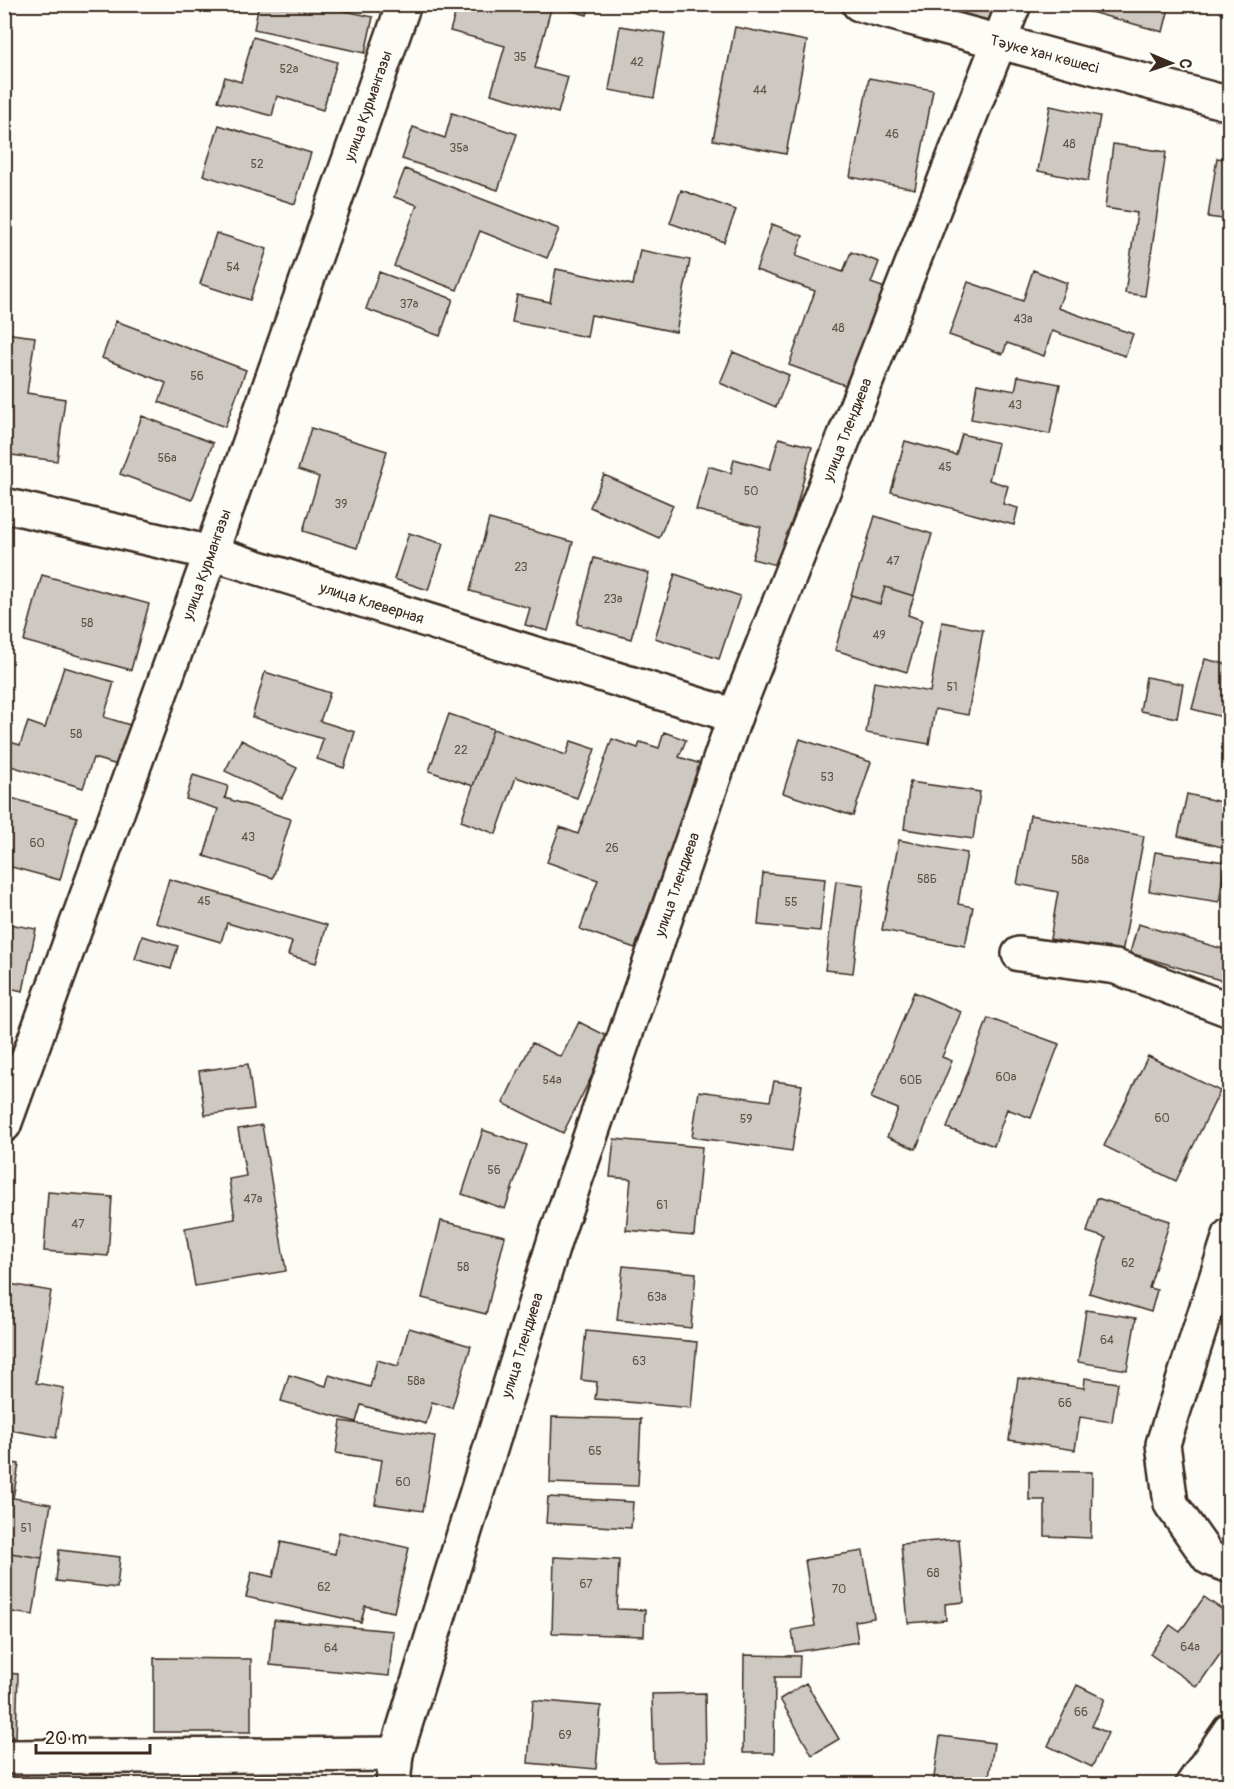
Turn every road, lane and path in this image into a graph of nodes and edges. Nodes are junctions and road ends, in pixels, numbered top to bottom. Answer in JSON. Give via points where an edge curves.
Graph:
{"nodes":[{"id":1,"x":404,"y":4,"type":"edge"},
{"id":2,"x":859,"y":4,"type":"edge"},
{"id":3,"x":1014,"y":4,"type":"edge"},
{"id":4,"x":1000,"y":41,"type":"junction"},
{"id":5,"x":1230,"y":104,"type":"edge"},
{"id":6,"x":4,"y":505,"type":"edge"},
{"id":7,"x":211,"y":553,"type":"junction"},
{"id":8,"x":735,"y":716,"type":"junction"},
{"id":9,"x":1019,"y":954,"type":"dead end"},
{"id":10,"x":1230,"y":1010,"type":"edge"},
{"id":11,"x":17,"y":1058,"type":"edge"},
{"id":12,"x":4,"y":1125,"type":"edge"},
{"id":13,"x":1230,"y":1235,"type":"edge"},
{"id":14,"x":1230,"y":1566,"type":"edge"},
{"id":15,"x":1230,"y":1730,"type":"edge"},
{"id":16,"x":4,"y":1757,"type":"edge"},
{"id":17,"x":395,"y":1769,"type":"edge"},
{"id":18,"x":1193,"y":1785,"type":"edge"}],
"edges":[{"from":1,"to":7,"type":"street","name":"улица Курмангазы"},
{"from":2,"to":4,"type":"street","name":"Тәуке хан көшесі"},
{"from":3,"to":4,"type":"street","name":"улица Тлендиева"},
{"from":4,"to":5,"type":"street","name":"Тәуке хан көшесі"},
{"from":4,"to":8,"type":"street","name":"улица Тлендиева"},
{"from":6,"to":7,"type":"street","name":"улица Клеверная"},
{"from":7,"to":8,"type":"street","name":"улица Клеверная"},
{"from":7,"to":11,"type":"street","name":"улица Курмангазы"},
{"from":8,"to":17,"type":"street","name":"улица Тлендиева","via":[[555,1239]]},
{"from":9,"to":10,"type":"street","via":[[1116,967]]},
{"from":11,"to":12,"type":"street","name":"улица Курмангазы"},
{"from":13,"to":14,"type":"street","via":[[1163,1444],[1172,1504],[1209,1558]]},
{"from":15,"to":18,"type":"street"},
{"from":16,"to":17,"type":"street"}]}
